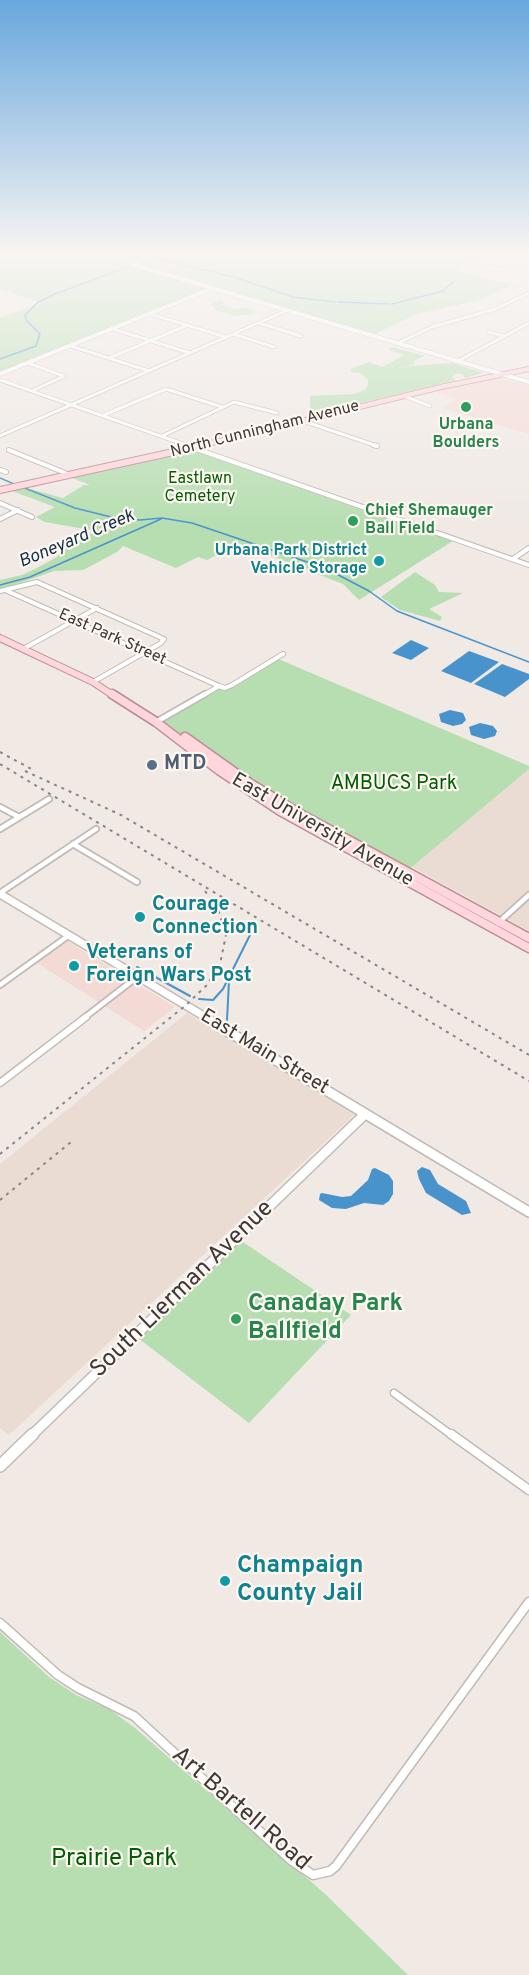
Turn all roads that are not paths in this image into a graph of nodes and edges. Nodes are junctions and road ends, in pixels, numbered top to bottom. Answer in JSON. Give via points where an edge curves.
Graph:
{"nodes":[{"id":1,"x":141,"y":345,"type":"edge"},
{"id":2,"x":165,"y":345,"type":"edge"},
{"id":3,"x":208,"y":345,"type":"edge"},
{"id":4,"x":268,"y":345,"type":"edge"},
{"id":5,"x":400,"y":345,"type":"edge"},
{"id":6,"x":487,"y":345,"type":"edge"},
{"id":7,"x":71,"y":346,"type":"joint"},
{"id":8,"x":274,"y":347,"type":"dead end"},
{"id":9,"x":190,"y":353,"type":"junction"},
{"id":10,"x":109,"y":358,"type":"junction"},
{"id":11,"x":456,"y":362,"type":"junction"},
{"id":12,"x":28,"y":363,"type":"junction"},
{"id":13,"x":529,"y":369,"type":"edge"},
{"id":14,"x":149,"y":371,"type":"junction"},
{"id":15,"x":0,"y":374,"type":"edge"},
{"id":16,"x":503,"y":374,"type":"junction"},
{"id":17,"x":0,"y":380,"type":"edge"},
{"id":18,"x":529,"y":382,"type":"edge"},
{"id":19,"x":32,"y":391,"type":"junction"},
{"id":20,"x":404,"y":396,"type":"junction"},
{"id":21,"x":70,"y":405,"type":"junction"},
{"id":22,"x":430,"y":406,"type":"dead end"},
{"id":23,"x":222,"y":407,"type":"junction"},
{"id":24,"x":277,"y":413,"type":"dead end"},
{"id":25,"x":104,"y":415,"type":"junction"},
{"id":26,"x":303,"y":421,"type":"junction"},
{"id":27,"x":0,"y":436,"type":"edge"},
{"id":28,"x":162,"y":436,"type":"junction"},
{"id":29,"x":377,"y":446,"type":"dead end"},
{"id":30,"x":194,"y":448,"type":"junction"},
{"id":31,"x":9,"y":450,"type":"dead end"},
{"id":32,"x":0,"y":470,"type":"edge"},
{"id":33,"x":6,"y":472,"type":"dead end"},
{"id":34,"x":70,"y":475,"type":"junction"},
{"id":35,"x":3,"y":489,"type":"edge"},
{"id":36,"x":0,"y":503,"type":"edge"},
{"id":37,"x":18,"y":510,"type":"junction"},
{"id":38,"x":32,"y":518,"type":"dead end"},
{"id":39,"x":0,"y":519,"type":"edge"},
{"id":40,"x":529,"y":548,"type":"edge"},
{"id":41,"x":513,"y":559,"type":"junction"},
{"id":42,"x":529,"y":565,"type":"edge"},
{"id":43,"x":2,"y":591,"type":"edge"},
{"id":44,"x":97,"y":608,"type":"junction"},
{"id":45,"x":73,"y":621,"type":"junction"},
{"id":46,"x":0,"y":638,"type":"edge"},
{"id":47,"x":23,"y":649,"type":"junction"},
{"id":48,"x":144,"y":652,"type":"junction"},
{"id":49,"x":283,"y":654,"type":"dead end"},
{"id":50,"x":93,"y":682,"type":"junction"},
{"id":51,"x":219,"y":686,"type":"junction"},
{"id":52,"x":158,"y":721,"type":"junction"},
{"id":53,"x":49,"y":799,"type":"dead end"},
{"id":54,"x":0,"y":807,"type":"edge"},
{"id":55,"x":19,"y":817,"type":"junction"},
{"id":56,"x":0,"y":829,"type":"edge"},
{"id":57,"x":96,"y":829,"type":"dead end"},
{"id":58,"x":73,"y":844,"type":"junction"},
{"id":59,"x":137,"y":882,"type":"dead end"},
{"id":60,"x":529,"y":895,"type":"edge"},
{"id":61,"x":1,"y":896,"type":"edge"},
{"id":62,"x":496,"y":925,"type":"junction"},
{"id":63,"x":68,"y":936,"type":"junction"},
{"id":64,"x":529,"y":938,"type":"edge"},
{"id":65,"x":529,"y":948,"type":"edge"},
{"id":66,"x":137,"y":977,"type":"junction"},
{"id":67,"x":0,"y":985,"type":"edge"},
{"id":68,"x":0,"y":1083,"type":"edge"},
{"id":69,"x":365,"y":1114,"type":"junction"},
{"id":70,"x":529,"y":1212,"type":"edge"},
{"id":71,"x":394,"y":1393,"type":"dead end"},
{"id":72,"x":0,"y":1466,"type":"edge"},
{"id":73,"x":529,"y":1490,"type":"edge"},
{"id":74,"x":529,"y":1602,"type":"edge"},
{"id":75,"x":0,"y":1623,"type":"edge"}],
"edges":[{"from":1,"to":10,"type":"street"},
{"from":2,"to":9,"type":"street"},
{"from":3,"to":9,"type":"street"},
{"from":4,"to":8,"type":"street"},
{"from":5,"to":11,"type":"street"},
{"from":6,"to":11,"type":"street"},
{"from":7,"to":10,"type":"street"},
{"from":7,"to":12,"type":"street"},
{"from":9,"to":14,"type":"street"},
{"from":10,"to":14,"type":"street"},
{"from":11,"to":16,"type":"street"},
{"from":12,"to":15,"type":"street"},
{"from":12,"to":19,"type":"street","via":[[64,376]]},
{"from":13,"to":16,"type":"main road","name":"North Cunningham Avenue"},
{"from":14,"to":21,"type":"street"},
{"from":16,"to":18,"type":"street"},
{"from":16,"to":20,"type":"main road","name":"North Cunningham Avenue"},
{"from":17,"to":19,"type":"street"},
{"from":19,"to":21,"type":"street"},
{"from":20,"to":22,"type":"street"},
{"from":20,"to":26,"type":"main road","name":"North Cunningham Avenue"},
{"from":21,"to":25,"type":"street"},
{"from":21,"to":27,"type":"street"},
{"from":23,"to":24,"type":"street","via":[[237,402]]},
{"from":23,"to":25,"type":"street","via":[[164,389]]},
{"from":23,"to":28,"type":"street"},
{"from":25,"to":28,"type":"street"},
{"from":26,"to":29,"type":"street"},
{"from":26,"to":30,"type":"main road","name":"North Cunningham Avenue"},
{"from":28,"to":30,"type":"street"},
{"from":30,"to":34,"type":"main road","name":"North Cunningham Avenue"},
{"from":30,"to":41,"type":"street"},
{"from":31,"to":34,"type":"street"},
{"from":32,"to":33,"type":"street"},
{"from":34,"to":35,"type":"main road","name":"North Cunningham Avenue"},
{"from":36,"to":37,"type":"street"},
{"from":37,"to":38,"type":"street"},
{"from":37,"to":39,"type":"street"},
{"from":40,"to":41,"type":"street"},
{"from":41,"to":42,"type":"street"},
{"from":43,"to":44,"type":"street","via":[[38,582]]},
{"from":43,"to":45,"type":"street","name":"East Park Street"},
{"from":44,"to":45,"type":"street"},
{"from":44,"to":48,"type":"street","via":[[162,637],[161,643]]},
{"from":45,"to":47,"type":"street"},
{"from":45,"to":48,"type":"street","name":"East Park Street"},
{"from":46,"to":47,"type":"main road","name":"East University Avenue"},
{"from":47,"to":50,"type":"main road","name":"East University Avenue"},
{"from":48,"to":50,"type":"street"},
{"from":48,"to":51,"type":"street","name":"East Park Street"},
{"from":49,"to":51,"type":"street","via":[[232,685]]},
{"from":50,"to":52,"type":"main road","name":"East University Avenue","via":[[131,700]]},
{"from":51,"to":52,"type":"street"},
{"from":52,"to":62,"type":"main road","name":"East University Avenue","via":[[220,771],[280,811]]},
{"from":53,"to":55,"type":"street"},
{"from":54,"to":55,"type":"street"},
{"from":55,"to":56,"type":"street"},
{"from":57,"to":58,"type":"street"},
{"from":58,"to":59,"type":"street"},
{"from":58,"to":61,"type":"street"},
{"from":60,"to":62,"type":"street"},
{"from":61,"to":63,"type":"street","name":"East Main Street"},
{"from":62,"to":64,"type":"main road","name":"East University Avenue"},
{"from":62,"to":65,"type":"main road","name":"East University Avenue"},
{"from":63,"to":66,"type":"street","name":"East Main Street"},
{"from":63,"to":67,"type":"street"},
{"from":66,"to":68,"type":"street"},
{"from":66,"to":69,"type":"street","name":"East Main Street"},
{"from":69,"to":70,"type":"street","name":"East Main Street"},
{"from":69,"to":72,"type":"street","name":"South Lierman Avenue"},
{"from":71,"to":73,"type":"street"},
{"from":74,"to":75,"type":"street","name":"Art Bartell Road","via":[[340,1860],[330,1871],[314,1875],[292,1861],[134,1716],[58,1675]]}]}
